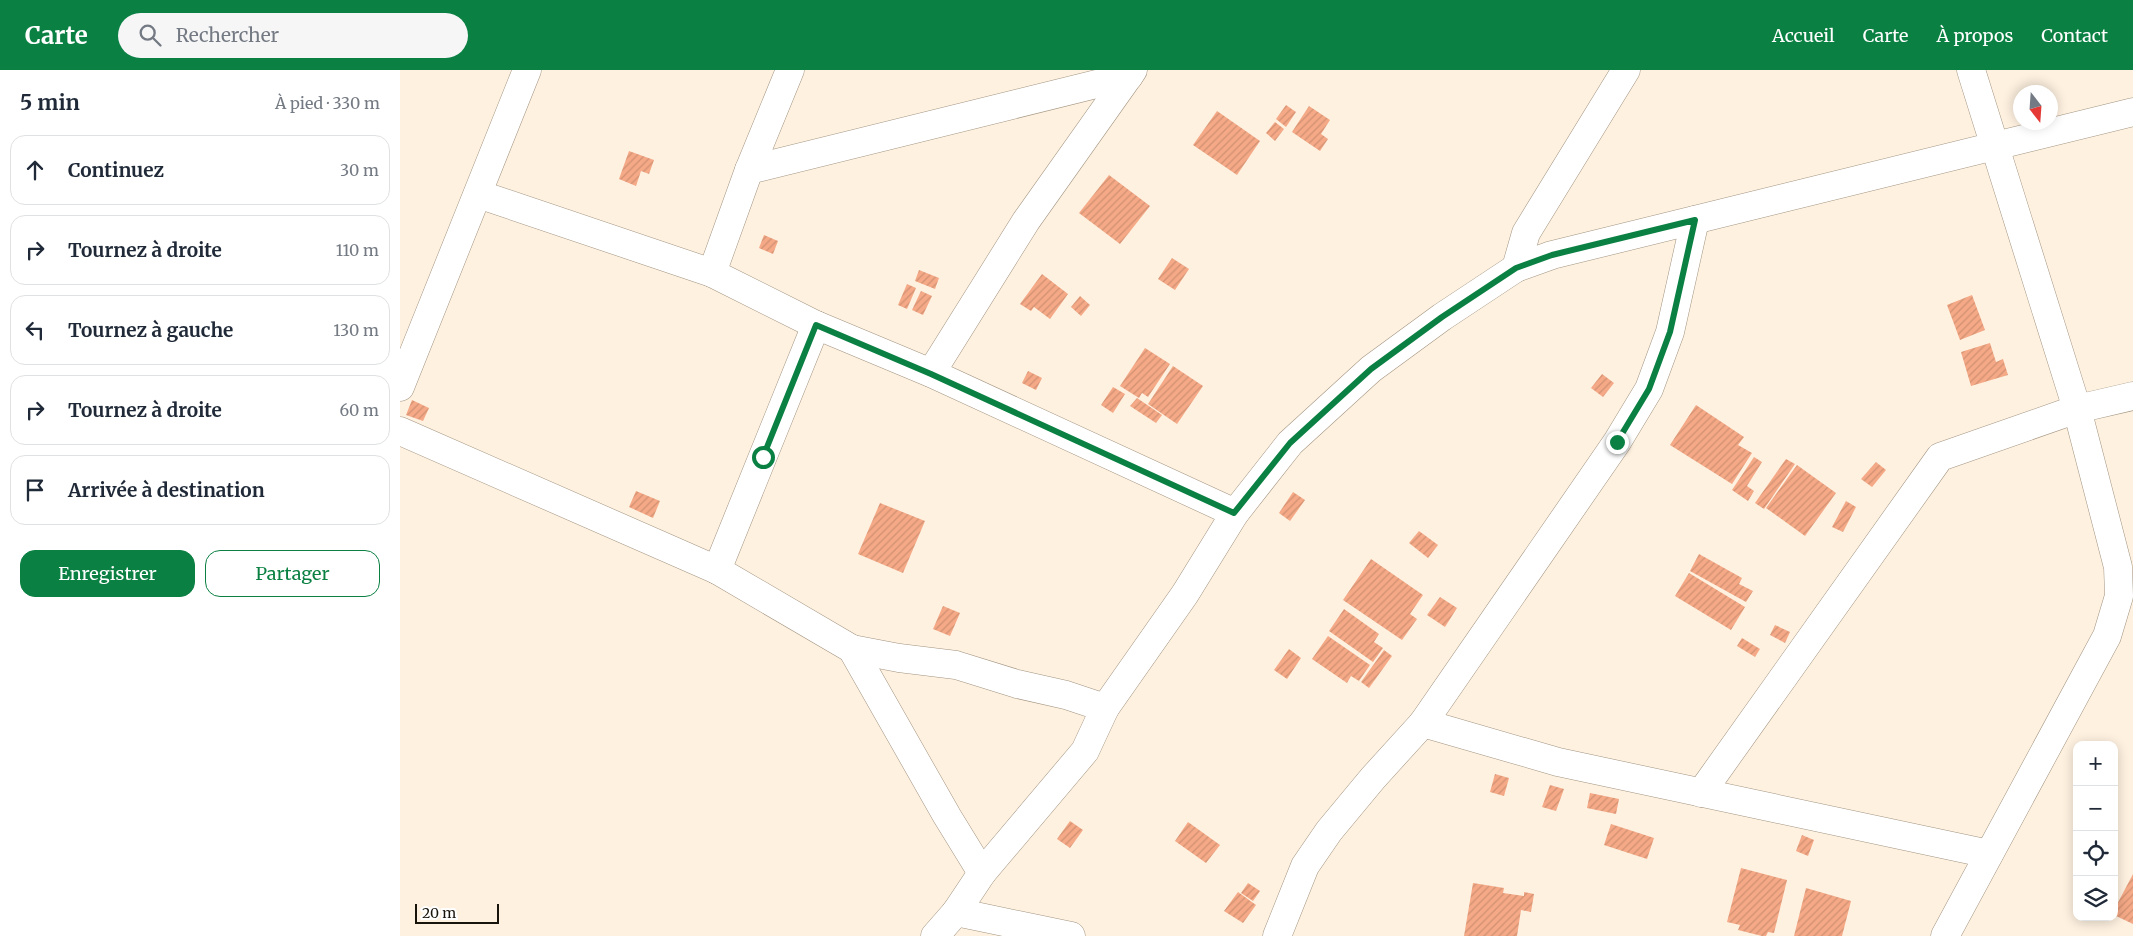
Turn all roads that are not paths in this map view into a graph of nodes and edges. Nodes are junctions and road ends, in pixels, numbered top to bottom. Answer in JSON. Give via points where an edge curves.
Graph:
{"nodes":[{"id":1,"x":527,"y":70,"type":"edge"},
{"id":2,"x":790,"y":70,"type":"edge"},
{"id":3,"x":1626,"y":70,"type":"edge"},
{"id":4,"x":1971,"y":70,"type":"edge"},
{"id":5,"x":1131,"y":73,"type":"edge"},
{"id":6,"x":2133,"y":112,"type":"edge"},
{"id":7,"x":1994,"y":145,"type":"junction"},
{"id":8,"x":749,"y":170,"type":"junction"},
{"id":9,"x":478,"y":194,"type":"junction"},
{"id":10,"x":1695,"y":220,"type":"junction"},
{"id":11,"x":1516,"y":268,"type":"junction"},
{"id":12,"x":712,"y":273,"type":"junction"},
{"id":13,"x":816,"y":325,"type":"junction"},
{"id":14,"x":931,"y":374,"type":"junction"},
{"id":15,"x":400,"y":387,"type":"edge"},
{"id":16,"x":2133,"y":396,"type":"edge"},
{"id":17,"x":2077,"y":409,"type":"junction"},
{"id":18,"x":400,"y":432,"type":"edge"},
{"id":19,"x":1234,"y":513,"type":"junction"},
{"id":20,"x":717,"y":570,"type":"junction"},
{"id":21,"x":852,"y":649,"type":"junction"},
{"id":22,"x":1105,"y":708,"type":"junction"},
{"id":23,"x":1423,"y":723,"type":"junction"},
{"id":24,"x":1701,"y":793,"type":"junction"},
{"id":25,"x":1989,"y":854,"type":"junction"},
{"id":26,"x":982,"y":873,"type":"junction"},
{"id":27,"x":956,"y":912,"type":"junction"},
{"id":28,"x":935,"y":936,"type":"edge"},
{"id":29,"x":1071,"y":936,"type":"edge"},
{"id":30,"x":1277,"y":936,"type":"edge"},
{"id":31,"x":1945,"y":936,"type":"edge"}],
"edges":[{"from":1,"to":9,"type":"street"},
{"from":2,"to":8,"type":"street"},
{"from":3,"to":11,"type":"street","via":[[1534,218]]},
{"from":4,"to":7,"type":"street"},
{"from":5,"to":8,"type":"street"},
{"from":5,"to":14,"type":"street","via":[[1026,221]]},
{"from":6,"to":7,"type":"street"},
{"from":7,"to":10,"type":"street"},
{"from":7,"to":17,"type":"street"},
{"from":8,"to":12,"type":"street"},
{"from":9,"to":12,"type":"street"},
{"from":9,"to":15,"type":"street"},
{"from":10,"to":11,"type":"street","via":[[1552,255]]},
{"from":10,"to":23,"type":"street","via":[[1670,332],[1649,389],[1617,442]]},
{"from":11,"to":19,"type":"street","via":[[1371,369],[1290,443]]},
{"from":12,"to":13,"type":"street"},
{"from":13,"to":14,"type":"street"},
{"from":13,"to":20,"type":"street"},
{"from":14,"to":19,"type":"street"},
{"from":16,"to":17,"type":"street"},
{"from":17,"to":24,"type":"street","via":[[1940,457]]},
{"from":17,"to":25,"type":"street","via":[[2118,567],[2118,596],[2107,636]]},
{"from":18,"to":20,"type":"street"},
{"from":19,"to":22,"type":"street","via":[[1185,594]]},
{"from":20,"to":21,"type":"street"},
{"from":21,"to":22,"type":"street","via":[[956,665]]},
{"from":21,"to":26,"type":"street"},
{"from":22,"to":26,"type":"street","via":[[1084,751]]},
{"from":23,"to":24,"type":"street","via":[[1558,762]]},
{"from":23,"to":30,"type":"street","via":[[1324,838],[1305,866]]},
{"from":24,"to":25,"type":"street"},
{"from":25,"to":31,"type":"street"},
{"from":26,"to":27,"type":"street"},
{"from":27,"to":28,"type":"street"},
{"from":27,"to":29,"type":"street"}]}
